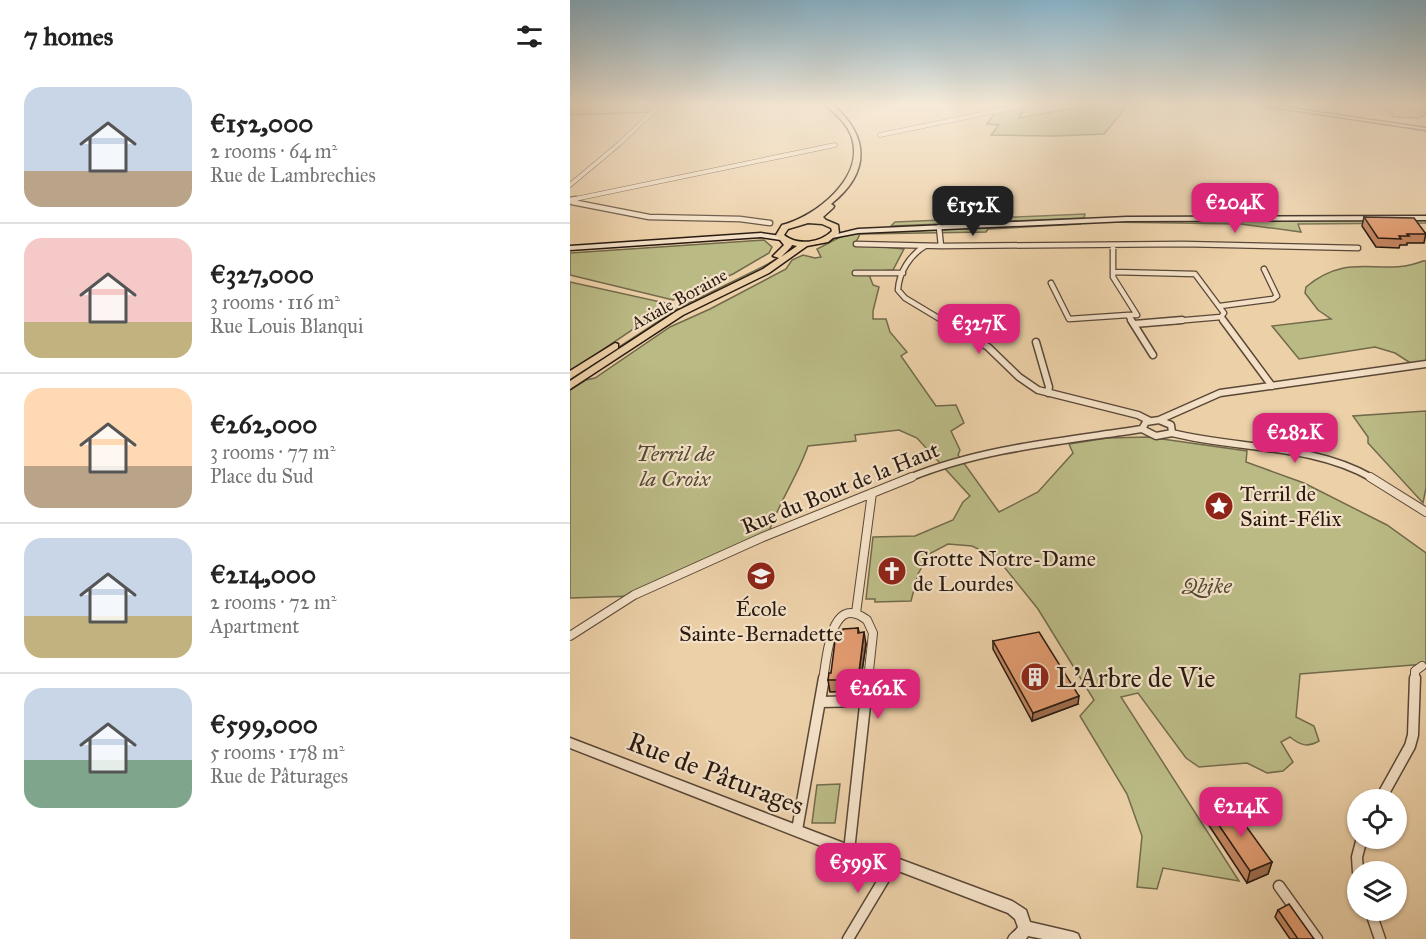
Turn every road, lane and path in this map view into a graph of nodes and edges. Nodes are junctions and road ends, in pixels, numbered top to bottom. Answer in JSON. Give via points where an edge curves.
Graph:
{"nodes":[{"id":1,"x":612,"y":149,"type":"edge"},
{"id":2,"x":817,"y":149,"type":"edge"},
{"id":3,"x":858,"y":149,"type":"edge"},
{"id":4,"x":864,"y":149,"type":"edge"},
{"id":5,"x":570,"y":185,"type":"edge"},
{"id":6,"x":570,"y":200,"type":"edge"},
{"id":7,"x":1426,"y":218,"type":"edge"},
{"id":8,"x":801,"y":222,"type":"junction"},
{"id":9,"x":770,"y":223,"type":"dead end"},
{"id":10,"x":828,"y":224,"type":"junction"},
{"id":11,"x":939,"y":227,"type":"junction"},
{"id":12,"x":858,"y":231,"type":"junction"},
{"id":13,"x":782,"y":236,"type":"junction"},
{"id":14,"x":832,"y":236,"type":"junction"},
{"id":15,"x":806,"y":243,"type":"junction"},
{"id":16,"x":856,"y":244,"type":"dead end"},
{"id":17,"x":1113,"y":245,"type":"junction"},
{"id":18,"x":927,"y":246,"type":"junction"},
{"id":19,"x":941,"y":246,"type":"junction"},
{"id":20,"x":570,"y":248,"type":"edge"},
{"id":21,"x":1358,"y":248,"type":"dead end"},
{"id":22,"x":1264,"y":269,"type":"dead end"},
{"id":23,"x":1114,"y":272,"type":"junction"},
{"id":24,"x":855,"y":273,"type":"dead end"},
{"id":25,"x":903,"y":273,"type":"junction"},
{"id":26,"x":1051,"y":283,"type":"dead end"},
{"id":27,"x":1220,"y":306,"type":"junction"},
{"id":28,"x":1128,"y":315,"type":"junction"},
{"id":29,"x":1137,"y":315,"type":"junction"},
{"id":30,"x":1221,"y":317,"type":"junction"},
{"id":31,"x":1143,"y":323,"type":"junction"},
{"id":32,"x":1134,"y":324,"type":"junction"},
{"id":33,"x":1036,"y":342,"type":"dead end"},
{"id":34,"x":1153,"y":355,"type":"dead end"},
{"id":35,"x":1426,"y":364,"type":"edge"},
{"id":36,"x":570,"y":376,"type":"edge"},
{"id":37,"x":1272,"y":386,"type":"junction"},
{"id":38,"x":570,"y":387,"type":"edge"},
{"id":39,"x":1048,"y":393,"type":"junction"},
{"id":40,"x":1160,"y":420,"type":"junction"},
{"id":41,"x":1150,"y":421,"type":"junction"},
{"id":42,"x":1142,"y":429,"type":"junction"},
{"id":43,"x":1172,"y":433,"type":"junction"},
{"id":44,"x":872,"y":493,"type":"junction"},
{"id":45,"x":1423,"y":509,"type":"edge"},
{"id":46,"x":856,"y":613,"type":"junction"},
{"id":47,"x":570,"y":636,"type":"edge"},
{"id":48,"x":1422,"y":666,"type":"dead end"},
{"id":49,"x":867,"y":701,"type":"junction"},
{"id":50,"x":820,"y":702,"type":"junction"},
{"id":51,"x":570,"y":743,"type":"edge"},
{"id":52,"x":1386,"y":789,"type":"edge"},
{"id":53,"x":797,"y":830,"type":"junction"},
{"id":54,"x":849,"y":851,"type":"junction"},
{"id":55,"x":893,"y":864,"type":"junction"},
{"id":56,"x":1279,"y":886,"type":"dead end"},
{"id":57,"x":1374,"y":921,"type":"edge"},
{"id":58,"x":1025,"y":928,"type":"junction"},
{"id":59,"x":848,"y":939,"type":"edge"},
{"id":60,"x":1015,"y":939,"type":"edge"},
{"id":61,"x":1073,"y":939,"type":"edge"},
{"id":62,"x":1317,"y":939,"type":"edge"},
{"id":63,"x":1380,"y":939,"type":"edge"}],
"edges":[{"from":1,"to":5,"type":"street"},
{"from":2,"to":6,"type":"street"},
{"from":3,"to":8,"type":"highway","via":[[851,175],[836,195]]},
{"from":4,"to":10,"type":"highway","via":[[859,175],[848,191],[820,213],[819,217]]},
{"from":6,"to":9,"type":"street","via":[[649,217]]},
{"from":7,"to":11,"type":"main road","via":[[1086,220]]},
{"from":8,"to":10,"type":"highway"},
{"from":8,"to":13,"type":"highway"},
{"from":10,"to":12,"type":"main road"},
{"from":10,"to":14,"type":"highway","via":[[836,231]]},
{"from":11,"to":12,"type":"main road"},
{"from":11,"to":19,"type":"street"},
{"from":12,"to":14,"type":"main road"},
{"from":13,"to":15,"type":"highway"},
{"from":13,"to":20,"type":"main road"},
{"from":13,"to":36,"type":"highway","name":"Axiale Boraine","via":[[788,243],[786,249],[771,260],[682,303]]},
{"from":14,"to":15,"type":"highway"},
{"from":15,"to":38,"type":"highway","name":"Axiale Boraine","via":[[766,271],[680,314]]},
{"from":16,"to":18,"type":"street"},
{"from":17,"to":19,"type":"street"},
{"from":17,"to":21,"type":"street"},
{"from":17,"to":23,"type":"street"},
{"from":18,"to":19,"type":"street"},
{"from":18,"to":25,"type":"street","via":[[918,249]]},
{"from":22,"to":27,"type":"street","via":[[1277,296]]},
{"from":23,"to":27,"type":"street","via":[[1192,273]]},
{"from":23,"to":29,"type":"street","via":[[1113,277]]},
{"from":24,"to":25,"type":"street"},
{"from":25,"to":39,"type":"street","via":[[897,286],[905,298],[988,347],[1018,377]]},
{"from":26,"to":28,"type":"street","via":[[1069,319]]},
{"from":27,"to":30,"type":"street","via":[[1224,313]]},
{"from":28,"to":29,"type":"street"},
{"from":28,"to":32,"type":"street"},
{"from":29,"to":31,"type":"street"},
{"from":30,"to":31,"type":"street"},
{"from":30,"to":37,"type":"street"},
{"from":31,"to":32,"type":"street"},
{"from":32,"to":34,"type":"street"},
{"from":33,"to":39,"type":"street"},
{"from":35,"to":37,"type":"street"},
{"from":37,"to":40,"type":"street","via":[[1220,393]]},
{"from":39,"to":41,"type":"street"},
{"from":40,"to":41,"type":"street"},
{"from":40,"to":43,"type":"street","via":[[1170,425]]},
{"from":41,"to":42,"type":"street"},
{"from":42,"to":43,"type":"street","name":"Rue du Bout de la Haut","via":[[1159,437]]},
{"from":42,"to":44,"type":"street","name":"Rue du Bout de la Haut","via":[[963,460]]},
{"from":43,"to":45,"type":"street","name":"Rue du Bout de la Haut","via":[[1335,461]]},
{"from":44,"to":46,"type":"street"},
{"from":44,"to":47,"type":"street","name":"Rue du Bout de la Haut","via":[[634,595]]},
{"from":46,"to":49,"type":"street","via":[[866,616],[872,625]]},
{"from":46,"to":50,"type":"street","via":[[843,615],[833,626]]},
{"from":48,"to":52,"type":"street","via":[[1415,671],[1410,746]]},
{"from":49,"to":50,"type":"street"},
{"from":49,"to":54,"type":"street"},
{"from":50,"to":53,"type":"street"},
{"from":51,"to":53,"type":"street","name":"Rue de Pâturages"},
{"from":53,"to":54,"type":"street","name":"Rue de Pâturages"},
{"from":54,"to":55,"type":"street","name":"Rue de Pâturages"},
{"from":55,"to":58,"type":"street","name":"Rue de Pâturages","via":[[1016,910],[1024,919]]},
{"from":55,"to":59,"type":"street"},
{"from":56,"to":62,"type":"street"},
{"from":57,"to":63,"type":"street"},
{"from":58,"to":60,"type":"street"},
{"from":58,"to":61,"type":"street"}]}
